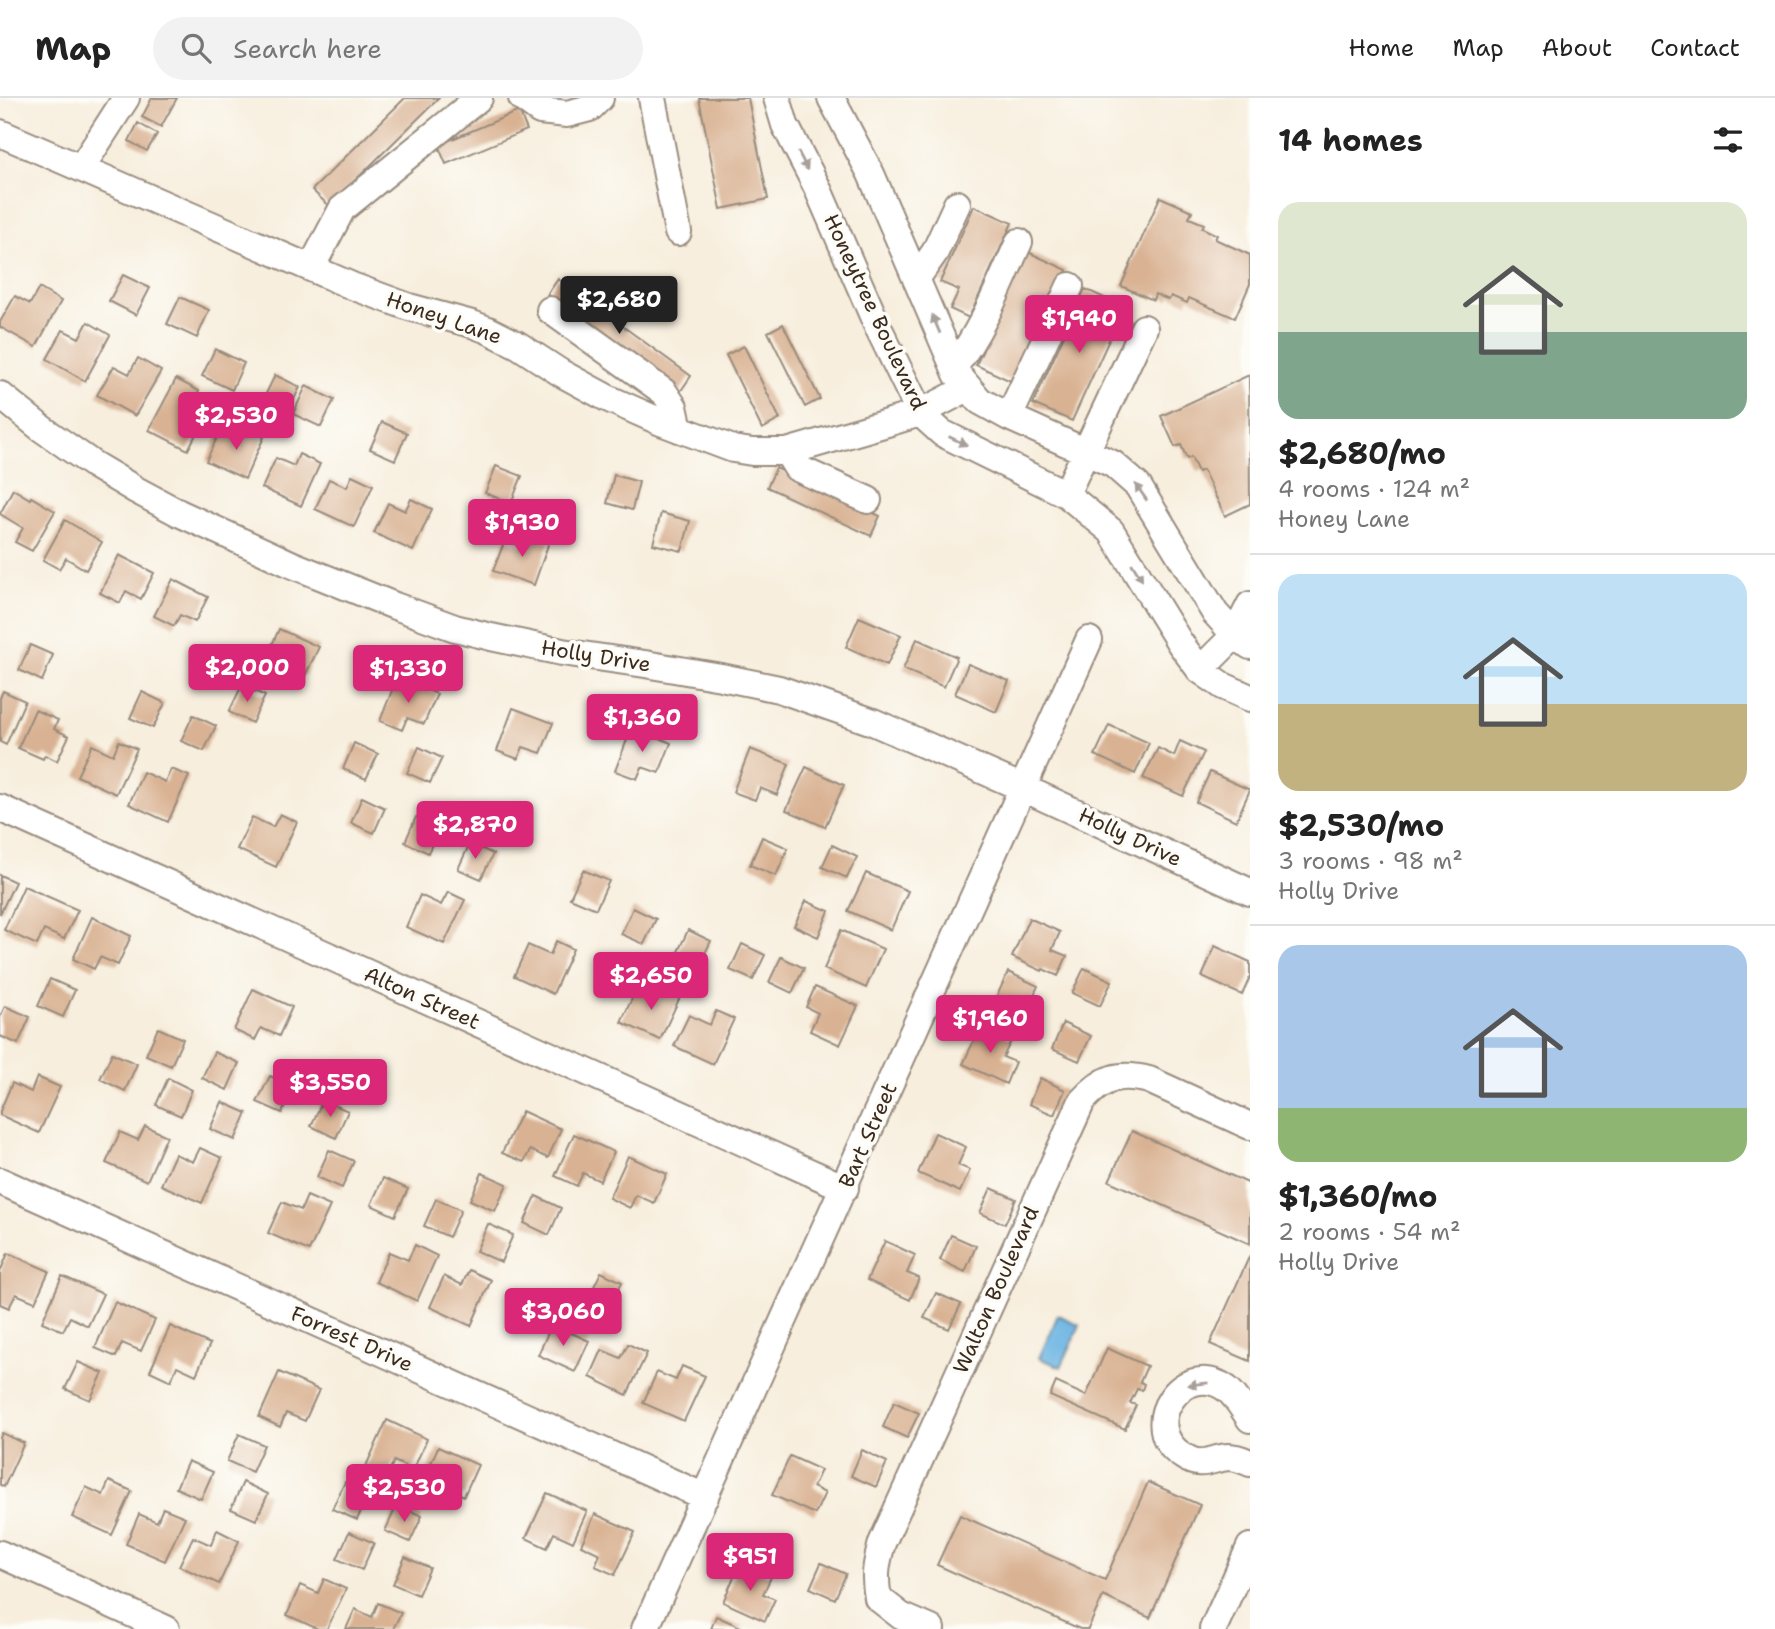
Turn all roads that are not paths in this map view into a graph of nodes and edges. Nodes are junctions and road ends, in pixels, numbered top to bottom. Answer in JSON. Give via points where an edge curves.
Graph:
{"nodes":[{"id":1,"x":125,"y":98,"type":"edge"},
{"id":2,"x":479,"y":98,"type":"edge"},
{"id":3,"x":522,"y":98,"type":"edge"},
{"id":4,"x":600,"y":98,"type":"edge"},
{"id":5,"x":652,"y":98,"type":"edge"},
{"id":6,"x":777,"y":98,"type":"edge"},
{"id":7,"x":831,"y":98,"type":"edge"},
{"id":8,"x":0,"y":133,"type":"edge"},
{"id":9,"x":81,"y":168,"type":"junction"},
{"id":10,"x":957,"y":204,"type":"dead end"},
{"id":11,"x":678,"y":232,"type":"dead end"},
{"id":12,"x":1019,"y":242,"type":"dead end"},
{"id":13,"x":311,"y":268,"type":"junction"},
{"id":14,"x":916,"y":279,"type":"junction"},
{"id":15,"x":1070,"y":286,"type":"dead end"},
{"id":16,"x":550,"y":310,"type":"dead end"},
{"id":17,"x":1144,"y":328,"type":"dead end"},
{"id":18,"x":961,"y":377,"type":"junction"},
{"id":19,"x":0,"y":395,"type":"edge"},
{"id":20,"x":920,"y":413,"type":"junction"},
{"id":21,"x":1009,"y":417,"type":"junction"},
{"id":22,"x":679,"y":429,"type":"junction"},
{"id":23,"x":787,"y":452,"type":"junction"},
{"id":24,"x":1086,"y":452,"type":"junction"},
{"id":25,"x":1066,"y":494,"type":"junction"},
{"id":26,"x":868,"y":500,"type":"dead end"},
{"id":27,"x":1250,"y":605,"type":"edge"},
{"id":28,"x":1089,"y":640,"type":"dead end"},
{"id":29,"x":1242,"y":641,"type":"edge"},
{"id":30,"x":1200,"y":670,"type":"junction"},
{"id":31,"x":1250,"y":698,"type":"edge"},
{"id":32,"x":1023,"y":788,"type":"junction"},
{"id":33,"x":0,"y":808,"type":"edge"},
{"id":34,"x":1250,"y":892,"type":"edge"},
{"id":35,"x":1250,"y":1126,"type":"edge"},
{"id":36,"x":0,"y":1181,"type":"edge"},
{"id":37,"x":845,"y":1188,"type":"junction"},
{"id":38,"x":1250,"y":1419,"type":"edge"},
{"id":39,"x":1250,"y":1464,"type":"edge"},
{"id":40,"x":705,"y":1497,"type":"junction"},
{"id":41,"x":1250,"y":1547,"type":"edge"},
{"id":42,"x":0,"y":1554,"type":"edge"},
{"id":43,"x":166,"y":1629,"type":"edge"},
{"id":44,"x":645,"y":1629,"type":"edge"},
{"id":45,"x":931,"y":1629,"type":"edge"},
{"id":46,"x":1213,"y":1629,"type":"edge"}],
"edges":[{"from":1,"to":9,"type":"street"},
{"from":2,"to":13,"type":"street","via":[[342,209]]},
{"from":3,"to":4,"type":"street","via":[[540,111],[566,114],[590,108]]},
{"from":5,"to":11,"type":"street"},
{"from":6,"to":20,"type":"street","name":"Honeytree Boulevard","one_way":true,"via":[[785,125]]},
{"from":7,"to":14,"type":"street","via":[[871,174]]},
{"from":8,"to":9,"type":"street","name":"Honey Lane"},
{"from":9,"to":13,"type":"street","name":"Honey Lane"},
{"from":10,"to":14,"type":"street"},
{"from":12,"to":18,"type":"street","via":[[967,350]]},
{"from":13,"to":22,"type":"street","name":"Honey Lane","via":[[409,307],[488,330],[607,398]]},
{"from":18,"to":14,"type":"street","one_way":true},
{"from":15,"to":21,"type":"street"},
{"from":16,"to":22,"type":"street","via":[[664,392],[674,407]]},
{"from":17,"to":24,"type":"street"},
{"from":18,"to":20,"type":"street","name":"Honey Lane"},
{"from":18,"to":21,"type":"street","via":[[980,401]]},
{"from":19,"to":32,"type":"street","name":"Holly Drive","via":[[94,465],[147,496],[293,565],[395,606],[491,637],[779,689],[873,722]]},
{"from":20,"to":23,"type":"street","name":"Honey Lane"},
{"from":20,"to":25,"type":"street","name":"Honeytree Boulevard","one_way":true,"via":[[942,433]]},
{"from":21,"to":24,"type":"street"},
{"from":22,"to":23,"type":"street","name":"Honey Lane","via":[[733,449]]},
{"from":23,"to":26,"type":"street","via":[[797,468]]},
{"from":24,"to":25,"type":"street"},
{"from":29,"to":24,"type":"street","one_way":true,"via":[[1215,613],[1138,486],[1113,464]]},
{"from":25,"to":30,"type":"street","name":"Honeytree Boulevard","one_way":true,"via":[[1111,531]]},
{"from":27,"to":29,"type":"street"},
{"from":28,"to":32,"type":"street","name":"Bart Street"},
{"from":29,"to":30,"type":"street"},
{"from":30,"to":31,"type":"street","name":"Honeytree Boulevard"},
{"from":32,"to":34,"type":"street","name":"Holly Drive"},
{"from":32,"to":37,"type":"street","name":"Bart Street"},
{"from":33,"to":37,"type":"street","name":"Alton Street"},
{"from":35,"to":45,"type":"street","name":"Walton Boulevard","via":[[1135,1076],[1103,1082],[1082,1101],[879,1555],[878,1598],[901,1616]]},
{"from":36,"to":40,"type":"street","name":"Forrest Drive"},
{"from":37,"to":40,"type":"street","name":"Bart Street"},
{"from":38,"to":39,"type":"street","one_way":true,"via":[[1233,1394],[1216,1383],[1202,1381],[1174,1393],[1163,1418],[1165,1435],[1185,1459],[1203,1463],[1228,1457]]},
{"from":40,"to":44,"type":"street","name":"Bart Street"},
{"from":41,"to":46,"type":"street"},
{"from":42,"to":43,"type":"street"}]}
